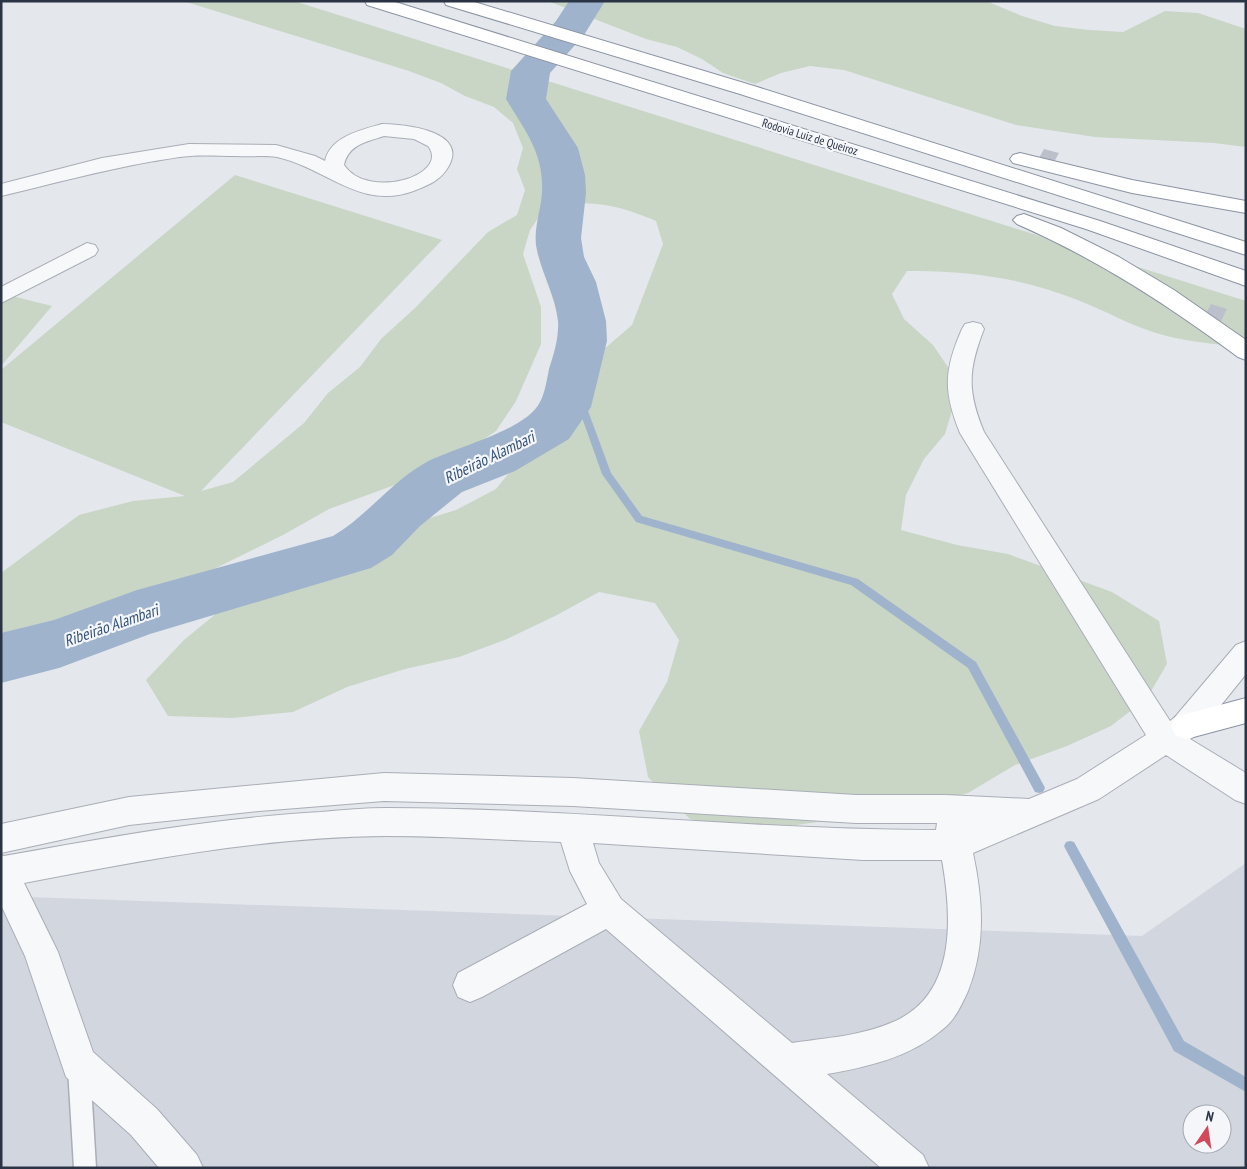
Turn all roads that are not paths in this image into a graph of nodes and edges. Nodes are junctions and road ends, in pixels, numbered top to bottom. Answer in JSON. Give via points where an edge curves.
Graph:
{"nodes":[{"id":1,"x":373,"y":1,"type":"edge"},
{"id":2,"x":452,"y":1,"type":"edge"},
{"id":3,"x":747,"y":90,"type":"junction"},
{"id":4,"x":799,"y":133,"type":"junction"},
{"id":5,"x":365,"y":134,"type":"junction"},
{"id":6,"x":276,"y":151,"type":"junction"},
{"id":7,"x":338,"y":176,"type":"junction"},
{"id":8,"x":1,"y":190,"type":"edge"},
{"id":9,"x":1246,"y":207,"type":"edge"},
{"id":10,"x":87,"y":250,"type":"dead end"},
{"id":11,"x":1246,"y":250,"type":"edge"},
{"id":12,"x":1246,"y":279,"type":"edge"},
{"id":13,"x":1,"y":296,"type":"edge"},
{"id":14,"x":973,"y":329,"type":"dead end"},
{"id":15,"x":1246,"y":352,"type":"edge"},
{"id":16,"x":1246,"y":653,"type":"edge"},
{"id":17,"x":1246,"y":710,"type":"edge"},
{"id":18,"x":1175,"y":732,"type":"junction"},
{"id":19,"x":1246,"y":790,"type":"edge"},
{"id":20,"x":946,"y":809,"type":"junction"},
{"id":21,"x":1032,"y":812,"type":"junction"},
{"id":22,"x":574,"y":828,"type":"junction"},
{"id":23,"x":1,"y":839,"type":"edge"},
{"id":24,"x":956,"y":845,"type":"junction"},
{"id":25,"x":1,"y":872,"type":"edge"},
{"id":26,"x":610,"y":910,"type":"junction"},
{"id":27,"x":470,"y":985,"type":"dead end"},
{"id":28,"x":787,"y":1062,"type":"junction"},
{"id":29,"x":79,"y":1064,"type":"junction"},
{"id":30,"x":85,"y":1168,"type":"edge"},
{"id":31,"x":184,"y":1168,"type":"edge"},
{"id":32,"x":910,"y":1168,"type":"edge"}],
"edges":[{"from":1,"to":4,"type":"highway","name":"Rodovia Luiz de Queiroz"},
{"from":2,"to":3,"type":"highway","name":"Rodovia Luiz de Queiroz"},
{"from":3,"to":9,"type":"highway","via":[[827,105],[1088,177],[1183,198]]},
{"from":3,"to":11,"type":"highway","name":"Rodovia Luiz de Queiroz"},
{"from":4,"to":12,"type":"highway","name":"Rodovia Luiz de Queiroz","via":[[1093,225]]},
{"from":4,"to":15,"type":"highway","via":[[1053,231],[1158,289]]},
{"from":5,"to":6,"type":"street"},
{"from":5,"to":7,"type":"street","via":[[346,144],[334,157]]},
{"from":5,"to":7,"type":"street","via":[[398,130],[428,137],[438,145],[442,155],[440,165],[432,175],[401,188],[364,189]]},
{"from":6,"to":7,"type":"street","via":[[308,160]]},
{"from":6,"to":8,"type":"street","via":[[189,150],[150,155]]},
{"from":10,"to":13,"type":"street"},
{"from":14,"to":18,"type":"street","via":[[961,357],[957,380],[961,407],[972,433]]},
{"from":16,"to":18,"type":"street"},
{"from":17,"to":18,"type":"highway"},
{"from":18,"to":19,"type":"street"},
{"from":18,"to":21,"type":"street","via":[[1088,789]]},
{"from":20,"to":21,"type":"street"},
{"from":20,"to":23,"type":"street","via":[[856,809],[573,792],[384,787],[129,811]]},
{"from":20,"to":24,"type":"street"},
{"from":21,"to":24,"type":"street"},
{"from":22,"to":24,"type":"street","via":[[863,845]]},
{"from":22,"to":25,"type":"street","via":[[386,822],[259,830],[131,848]]},
{"from":22,"to":26,"type":"street","via":[[586,875]]},
{"from":24,"to":28,"type":"street","via":[[966,915],[963,954],[955,985],[938,1013],[908,1033],[862,1049]]},
{"from":25,"to":29,"type":"street","via":[[41,952]]},
{"from":26,"to":27,"type":"street"},
{"from":26,"to":28,"type":"street"},
{"from":28,"to":32,"type":"street"},
{"from":29,"to":30,"type":"lane"},
{"from":29,"to":31,"type":"street","via":[[144,1122]]}]}
